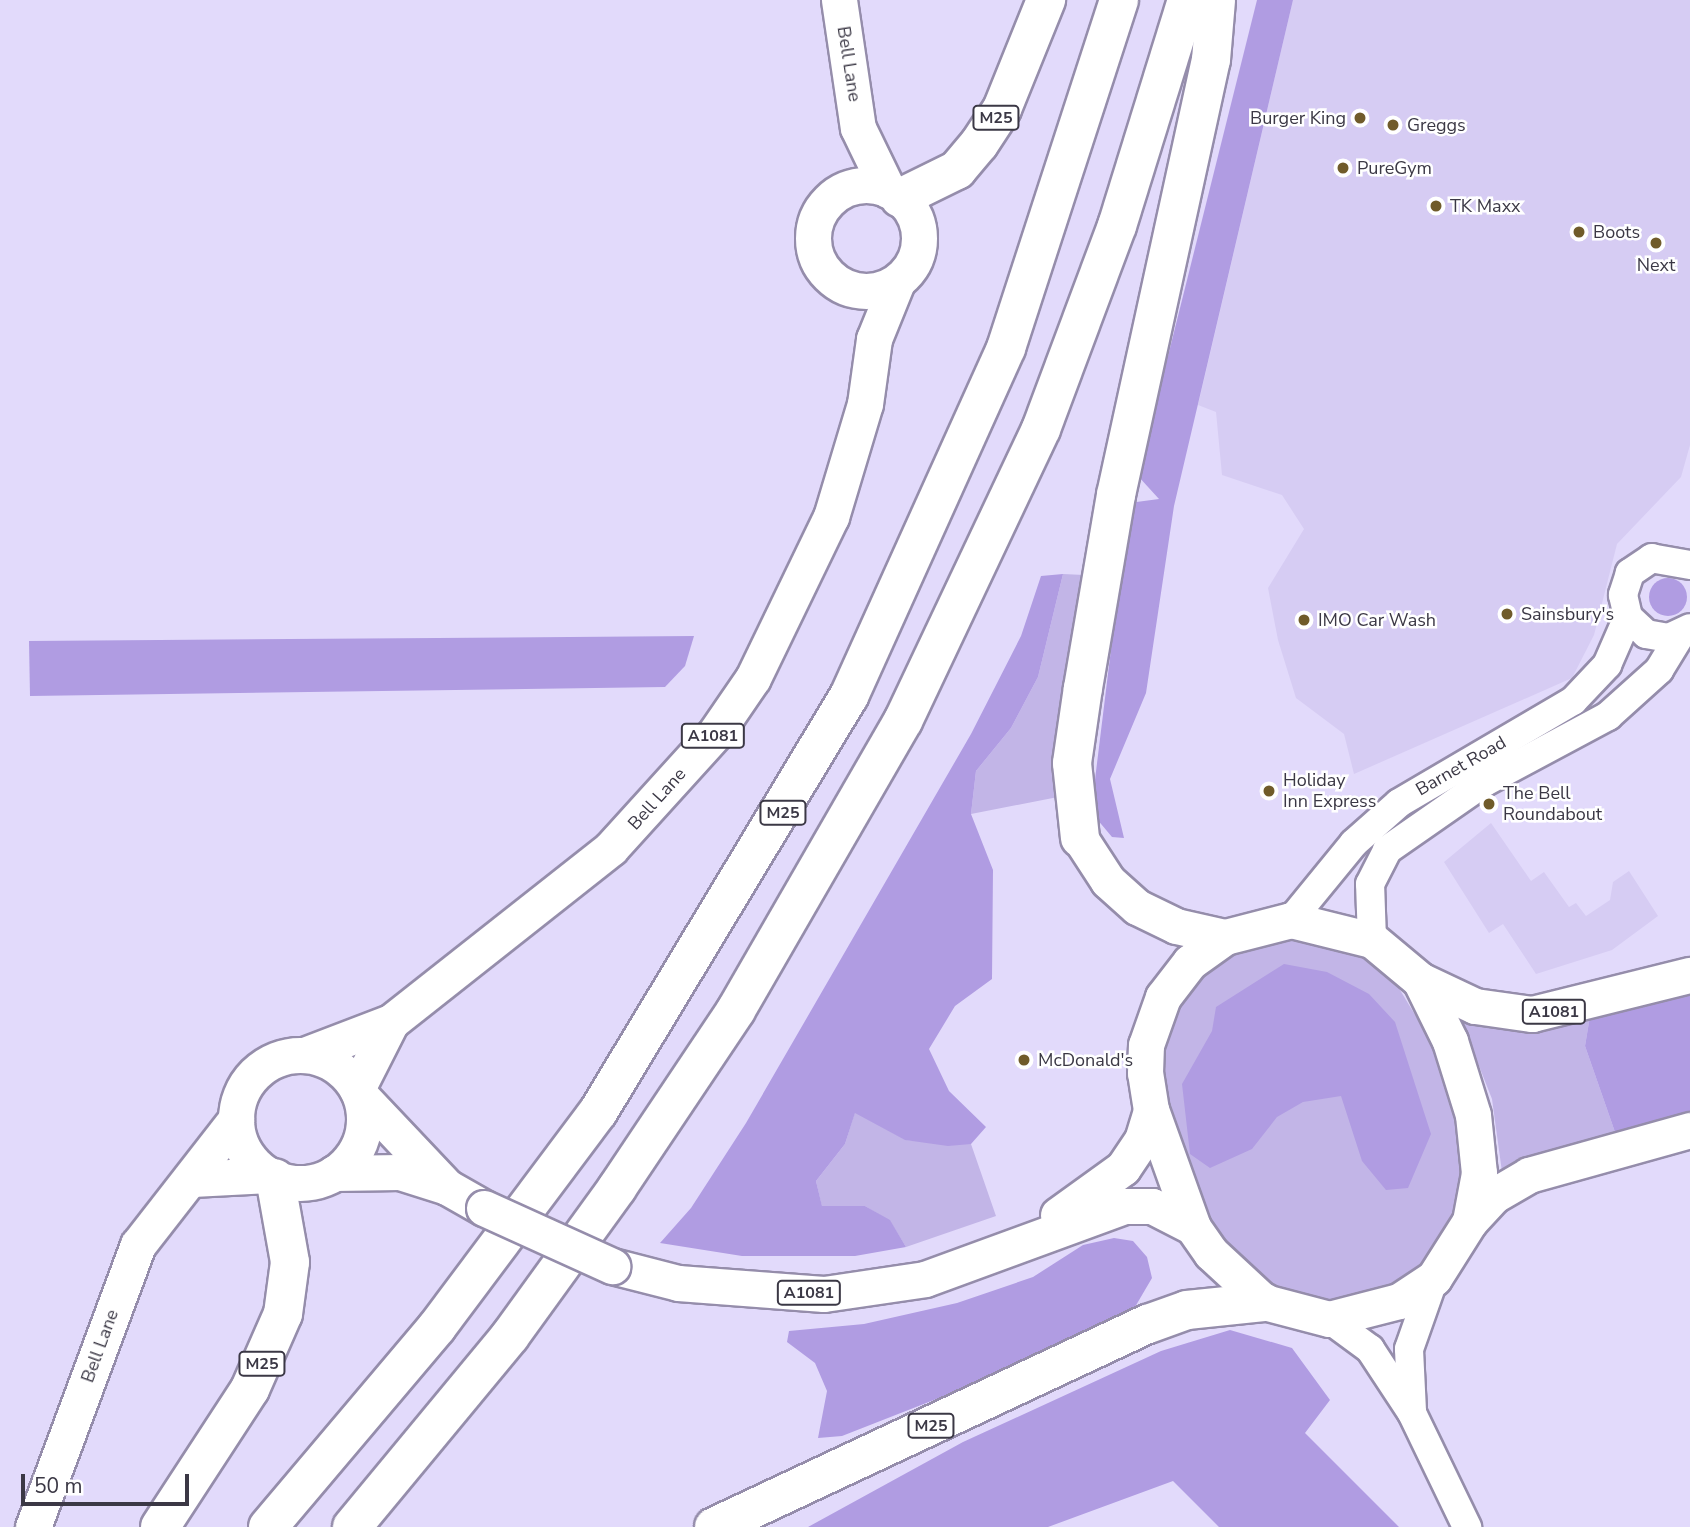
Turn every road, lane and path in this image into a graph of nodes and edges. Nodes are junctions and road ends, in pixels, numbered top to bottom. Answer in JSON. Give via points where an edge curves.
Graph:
{"nodes":[{"id":1,"x":839,"y":0,"type":"edge"},
{"id":2,"x":1046,"y":0,"type":"edge"},
{"id":3,"x":1119,"y":0,"type":"edge"},
{"id":4,"x":1187,"y":0,"type":"edge"},
{"id":5,"x":1216,"y":0,"type":"edge"},
{"id":6,"x":858,"y":128,"type":"junction"},
{"id":7,"x":894,"y":194,"type":"junction"},
{"id":8,"x":829,"y":200,"type":"junction"},
{"id":9,"x":897,"y":282,"type":"junction"},
{"id":10,"x":846,"y":288,"type":"junction"},
{"id":11,"x":874,"y":340,"type":"junction"},
{"id":12,"x":1690,"y":565,"type":"edge"},
{"id":13,"x":1628,"y":617,"type":"junction"},
{"id":14,"x":1687,"y":631,"type":"edge"},
{"id":15,"x":1080,"y":838,"type":"joint"},
{"id":16,"x":1291,"y":920,"type":"junction"},
{"id":17,"x":1225,"y":937,"type":"junction"},
{"id":18,"x":1372,"y":940,"type":"junction"},
{"id":19,"x":1690,"y":975,"type":"edge"},
{"id":20,"x":1420,"y":980,"type":"junction"},
{"id":21,"x":391,"y":1022,"type":"junction"},
{"id":22,"x":304,"y":1055,"type":"junction"},
{"id":23,"x":359,"y":1092,"type":"junction"},
{"id":24,"x":1151,"y":1110,"type":"junction"},
{"id":25,"x":236,"y":1119,"type":"junction"},
{"id":26,"x":1690,"y":1130,"type":"edge"},
{"id":27,"x":334,"y":1173,"type":"junction"},
{"id":28,"x":272,"y":1177,"type":"junction"},
{"id":29,"x":192,"y":1179,"type":"junction"},
{"id":30,"x":447,"y":1186,"type":"junction"},
{"id":31,"x":1470,"y":1220,"type":"junction"},
{"id":32,"x":1193,"y":1227,"type":"junction"},
{"id":33,"x":1004,"y":1254,"type":"junction"},
{"id":34,"x":1434,"y":1278,"type":"junction"},
{"id":35,"x":1264,"y":1302,"type":"junction"},
{"id":36,"x":1329,"y":1319,"type":"junction"},
{"id":37,"x":1412,"y":1413,"type":"junction"},
{"id":38,"x":33,"y":1527,"type":"edge"},
{"id":39,"x":160,"y":1527,"type":"edge"},
{"id":40,"x":268,"y":1527,"type":"edge"},
{"id":41,"x":352,"y":1527,"type":"edge"},
{"id":42,"x":714,"y":1527,"type":"edge"},
{"id":43,"x":1467,"y":1527,"type":"edge"}],
"edges":[{"from":1,"to":6,"type":"main road","name":"Bell Lane"},
{"from":2,"to":7,"type":"highway","number":"M25","via":[[1012,88],[979,144],[957,170]]},
{"from":3,"to":40,"type":"highway","number":"M25","via":[[1006,348],[907,578],[843,708],[598,1112],[437,1327]]},
{"from":4,"to":41,"type":"highway","via":[[1116,226],[1046,417],[903,721],[736,1010],[617,1188],[509,1336]]},
{"from":5,"to":15,"type":"highway","via":[[1211,60],[1116,495],[1083,688],[1073,763]]},
{"from":6,"to":7,"type":"main road","name":"Bell Lane"},
{"from":6,"to":8,"type":"main road"},
{"from":7,"to":8,"type":"main road","via":[[857,186]]},
{"from":7,"to":9,"type":"main road","via":[[911,210],[919,241],[908,271]]},
{"from":8,"to":10,"type":"main road","via":[[815,226],[816,255]]},
{"from":9,"to":10,"type":"main road","via":[[872,290]]},
{"from":9,"to":11,"type":"main road","name":"Bell Lane","number":"A1081"},
{"from":10,"to":11,"type":"main road"},
{"from":11,"to":21,"type":"main road","name":"Bell Lane","number":"A1081","via":[[850,465],[811,570],[716,732],[652,808],[562,892]]},
{"from":12,"to":13,"type":"street","via":[[1666,556],[1640,564],[1625,584]]},
{"from":13,"to":14,"type":"street","via":[[1646,634]]},
{"from":13,"to":16,"type":"street","name":"Barnet Road","via":[[1607,665],[1573,701],[1399,803],[1354,843]]},
{"from":14,"to":18,"type":"street","name":"Barnet Road","via":[[1659,670],[1608,716],[1485,782],[1387,850],[1370,884]]},
{"from":15,"to":17,"type":"main road","via":[[1108,881],[1137,906],[1176,926]]},
{"from":16,"to":17,"type":"main road"},
{"from":16,"to":18,"type":"main road"},
{"from":17,"to":24,"type":"main road","via":[[1190,962],[1163,997],[1146,1045]]},
{"from":18,"to":20,"type":"main road"},
{"from":19,"to":20,"type":"main road","number":"A1081","via":[[1532,1014],[1475,1006]]},
{"from":20,"to":31,"type":"main road","via":[[1450,1041],[1473,1115],[1479,1173]]},
{"from":21,"to":22,"type":"main road","name":"Bell Lane","number":"A1081"},
{"from":21,"to":23,"type":"main road","name":"Bell Lane","number":"A1081"},
{"from":22,"to":23,"type":"main road","via":[[341,1070]]},
{"from":22,"to":25,"type":"main road","via":[[265,1065],[250,1079]]},
{"from":23,"to":27,"type":"main road","via":[[360,1143]]},
{"from":23,"to":30,"type":"main road","number":"A1081"},
{"from":24,"to":32,"type":"main road"},
{"from":24,"to":33,"type":"main road","number":"A1081","via":[[1142,1140],[1123,1168]]},
{"from":25,"to":28,"type":"main road","via":[[248,1157]]},
{"from":25,"to":29,"type":"main road","name":"Bell Lane"},
{"from":26,"to":31,"type":"main road","via":[[1529,1175],[1493,1196]]},
{"from":27,"to":28,"type":"main road","via":[[296,1183]]},
{"from":27,"to":30,"type":"main road","number":"A1081","via":[[400,1172]]},
{"from":28,"to":29,"type":"main road"},
{"from":28,"to":39,"type":"highway","number":"M25","via":[[290,1262],[284,1314],[250,1389]]},
{"from":29,"to":38,"type":"main road","name":"Bell Lane","via":[[167,1201],[138,1245]]},
{"from":30,"to":33,"type":"main road","number":"A1081","bridge":true,"via":[[484,1208],[612,1266],[678,1283],[824,1294],[925,1279]]},
{"from":31,"to":34,"type":"main road"},
{"from":32,"to":33,"type":"main road","number":"A1081","via":[[1152,1206],[1124,1206]]},
{"from":32,"to":35,"type":"main road","via":[[1234,1279]]},
{"from":34,"to":36,"type":"main road","via":[[1399,1301]]},
{"from":34,"to":37,"type":"street","via":[[1409,1349]]},
{"from":35,"to":36,"type":"main road"},
{"from":35,"to":42,"type":"highway","number":"M25","via":[[1187,1310],[1148,1324]]},
{"from":36,"to":37,"type":"street","via":[[1370,1349]]},
{"from":37,"to":43,"type":"street"}]}
